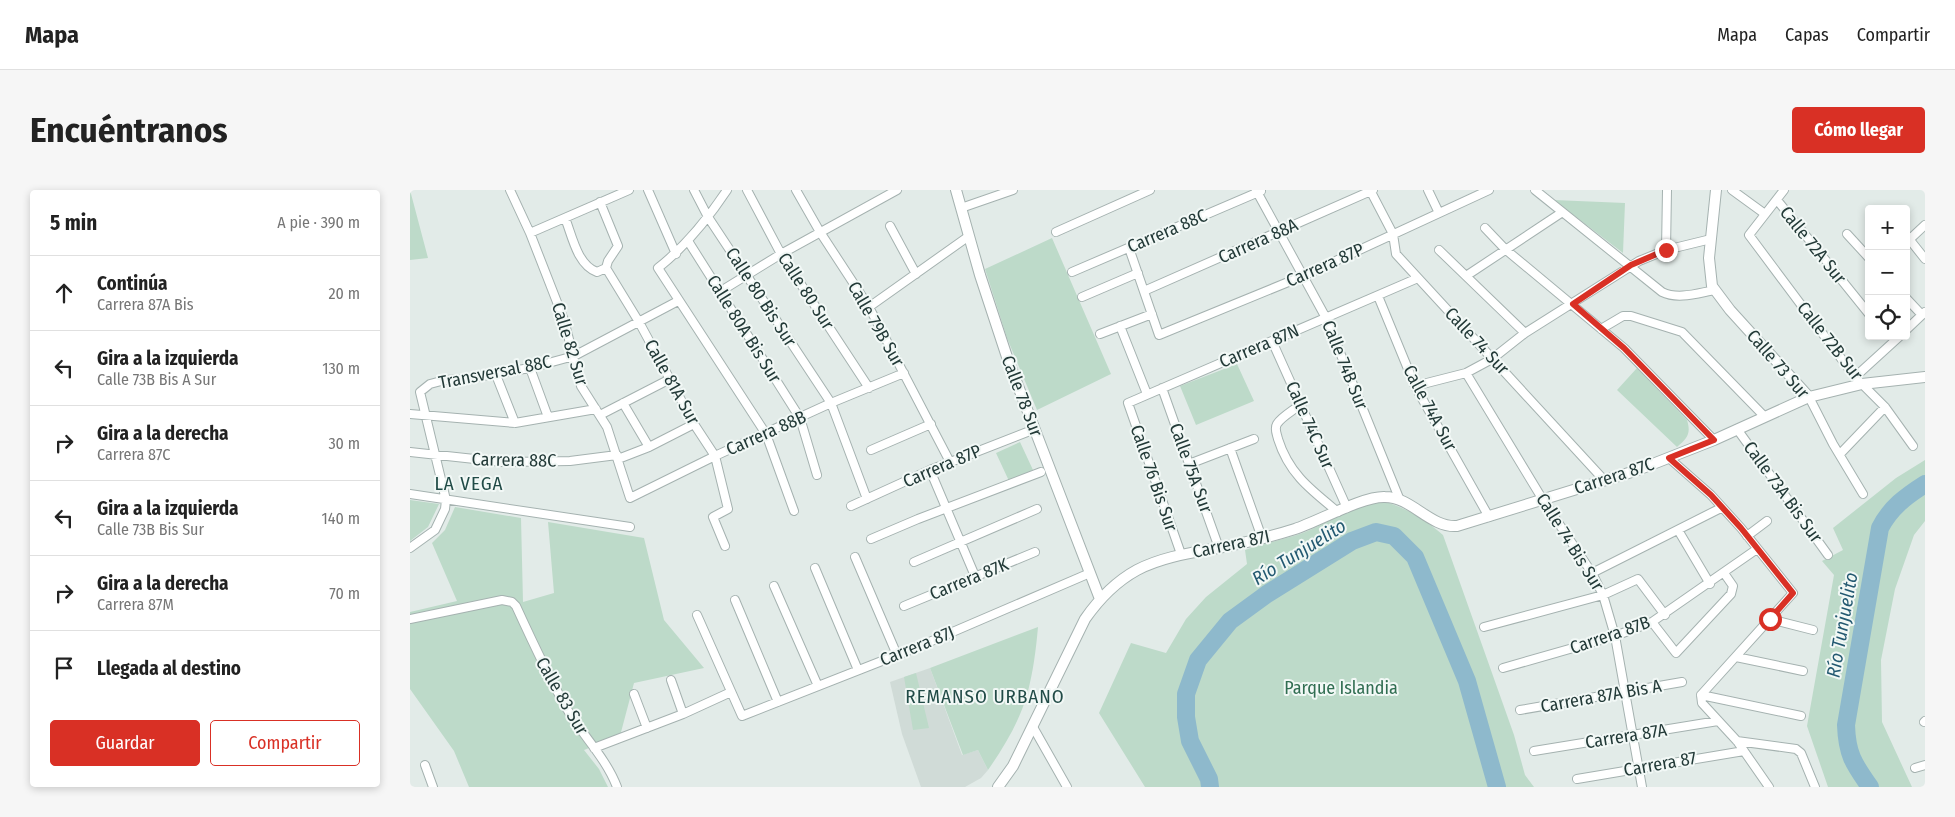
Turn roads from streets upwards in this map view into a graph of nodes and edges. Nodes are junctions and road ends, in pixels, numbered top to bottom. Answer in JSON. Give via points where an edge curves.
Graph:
{"nodes":[{"id":1,"x":628,"y":190,"type":"edge"},
{"id":2,"x":648,"y":190,"type":"edge"},
{"id":3,"x":694,"y":190,"type":"edge"},
{"id":4,"x":727,"y":190,"type":"edge"},
{"id":5,"x":747,"y":190,"type":"edge"},
{"id":6,"x":796,"y":190,"type":"edge"},
{"id":7,"x":897,"y":190,"type":"edge"},
{"id":8,"x":956,"y":190,"type":"edge"},
{"id":9,"x":1013,"y":190,"type":"edge"},
{"id":10,"x":1150,"y":190,"type":"edge"},
{"id":11,"x":1371,"y":190,"type":"edge"},
{"id":12,"x":1428,"y":190,"type":"edge"},
{"id":13,"x":1489,"y":190,"type":"edge"},
{"id":14,"x":1535,"y":190,"type":"edge"},
{"id":15,"x":1667,"y":190,"type":"edge"},
{"id":16,"x":1716,"y":190,"type":"edge"},
{"id":17,"x":1732,"y":190,"type":"edge"},
{"id":18,"x":1784,"y":190,"type":"edge"},
{"id":19,"x":513,"y":191,"type":"edge"},
{"id":20,"x":1259,"y":191,"type":"edge"},
{"id":21,"x":1777,"y":200,"type":"junction"},
{"id":22,"x":600,"y":202,"type":"junction"},
{"id":23,"x":961,"y":208,"type":"junction"},
{"id":24,"x":1439,"y":213,"type":"junction"},
{"id":25,"x":1562,"y":213,"type":"junction"},
{"id":26,"x":1765,"y":214,"type":"junction"},
{"id":27,"x":708,"y":217,"type":"junction"},
{"id":28,"x":565,"y":218,"type":"junction"},
{"id":29,"x":1925,"y":225,"type":"edge"},
{"id":30,"x":890,"y":226,"type":"dead end"},
{"id":31,"x":1485,"y":228,"type":"dead end"},
{"id":32,"x":1279,"y":231,"type":"junction"},
{"id":33,"x":820,"y":232,"type":"junction"},
{"id":34,"x":1056,"y":232,"type":"dead end"},
{"id":35,"x":530,"y":233,"type":"junction"},
{"id":36,"x":1393,"y":234,"type":"junction"},
{"id":37,"x":1847,"y":234,"type":"dead end"},
{"id":38,"x":969,"y":236,"type":"junction"},
{"id":39,"x":1910,"y":236,"type":"edge"},
{"id":40,"x":1710,"y":239,"type":"junction"},
{"id":41,"x":1910,"y":240,"type":"edge"},
{"id":42,"x":688,"y":241,"type":"junction"},
{"id":43,"x":1129,"y":248,"type":"junction"},
{"id":44,"x":1505,"y":249,"type":"junction"},
{"id":45,"x":1439,"y":250,"type":"dead end"},
{"id":46,"x":1666,"y":250,"type":"junction"},
{"id":47,"x":676,"y":254,"type":"junction"},
{"id":48,"x":781,"y":254,"type":"junction"},
{"id":49,"x":1865,"y":254,"type":"edge"},
{"id":50,"x":1925,"y":259,"type":"edge"},
{"id":51,"x":607,"y":264,"type":"junction"},
{"id":52,"x":1631,"y":265,"type":"junction"},
{"id":53,"x":1072,"y":272,"type":"dead end"},
{"id":54,"x":1138,"y":273,"type":"junction"},
{"id":55,"x":916,"y":274,"type":"junction"},
{"id":56,"x":747,"y":276,"type":"junction"},
{"id":57,"x":1303,"y":276,"type":"junction"},
{"id":58,"x":1466,"y":276,"type":"junction"},
{"id":59,"x":1418,"y":278,"type":"junction"},
{"id":60,"x":1715,"y":290,"type":"junction"},
{"id":61,"x":721,"y":291,"type":"junction"},
{"id":62,"x":1144,"y":291,"type":"junction"},
{"id":63,"x":1378,"y":296,"type":"junction"},
{"id":64,"x":1082,"y":297,"type":"dead end"},
{"id":65,"x":678,"y":301,"type":"junction"},
{"id":66,"x":1910,"y":301,"type":"edge"},
{"id":67,"x":1573,"y":304,"type":"junction"},
{"id":68,"x":870,"y":307,"type":"junction"},
{"id":69,"x":1865,"y":309,"type":"edge"},
{"id":70,"x":1924,"y":313,"type":"edge"},
{"id":71,"x":1152,"y":314,"type":"junction"},
{"id":72,"x":1326,"y":318,"type":"junction"},
{"id":73,"x":639,"y":322,"type":"junction"},
{"id":74,"x":1120,"y":326,"type":"junction"},
{"id":75,"x":1910,"y":326,"type":"edge"},
{"id":76,"x":1602,"y":329,"type":"junction"},
{"id":77,"x":1525,"y":333,"type":"junction"},
{"id":78,"x":1100,"y":334,"type":"dead end"},
{"id":79,"x":1890,"y":340,"type":"edge"},
{"id":80,"x":1896,"y":340,"type":"edge"},
{"id":81,"x":1272,"y":341,"type":"junction"},
{"id":82,"x":1893,"y":344,"type":"junction"},
{"id":83,"x":574,"y":356,"type":"junction"},
{"id":84,"x":1492,"y":359,"type":"junction"},
{"id":85,"x":530,"y":368,"type":"junction"},
{"id":86,"x":904,"y":373,"type":"junction"},
{"id":87,"x":1466,"y":373,"type":"junction"},
{"id":88,"x":496,"y":374,"type":"junction"},
{"id":89,"x":1925,"y":377,"type":"edge"},
{"id":90,"x":670,"y":379,"type":"junction"},
{"id":91,"x":1859,"y":380,"type":"junction"},
{"id":92,"x":1415,"y":386,"type":"junction"},
{"id":93,"x":870,"y":388,"type":"junction"},
{"id":94,"x":1162,"y":388,"type":"junction"},
{"id":95,"x":1148,"y":394,"type":"junction"},
{"id":96,"x":1809,"y":396,"type":"junction"},
{"id":97,"x":1128,"y":403,"type":"joint"},
{"id":98,"x":623,"y":404,"type":"junction"},
{"id":99,"x":831,"y":404,"type":"junction"},
{"id":100,"x":1301,"y":404,"type":"junction"},
{"id":101,"x":1885,"y":406,"type":"junction"},
{"id":102,"x":598,"y":412,"type":"junction"},
{"id":103,"x":410,"y":414,"type":"edge"},
{"id":104,"x":426,"y":416,"type":"junction"},
{"id":105,"x":1764,"y":416,"type":"junction"},
{"id":106,"x":548,"y":417,"type":"junction"},
{"id":107,"x":800,"y":418,"type":"junction"},
{"id":108,"x":515,"y":423,"type":"junction"},
{"id":109,"x":694,"y":424,"type":"junction"},
{"id":110,"x":931,"y":424,"type":"junction"},
{"id":111,"x":1035,"y":429,"type":"junction"},
{"id":112,"x":1737,"y":429,"type":"junction"},
{"id":113,"x":766,"y":434,"type":"junction"},
{"id":114,"x":1254,"y":439,"type":"dead end"},
{"id":115,"x":1714,"y":440,"type":"junction"},
{"id":116,"x":1913,"y":446,"type":"dead end"},
{"id":117,"x":649,"y":447,"type":"junction"},
{"id":118,"x":1230,"y":448,"type":"junction"},
{"id":119,"x":871,"y":450,"type":"dead end"},
{"id":120,"x":410,"y":452,"type":"edge"},
{"id":121,"x":1840,"y":454,"type":"junction"},
{"id":122,"x":436,"y":456,"type":"junction"},
{"id":123,"x":715,"y":456,"type":"junction"},
{"id":124,"x":618,"y":457,"type":"junction"},
{"id":125,"x":1669,"y":458,"type":"junction"},
{"id":126,"x":950,"y":462,"type":"junction"},
{"id":127,"x":1189,"y":464,"type":"junction"},
{"id":128,"x":930,"y":470,"type":"junction"},
{"id":129,"x":1041,"y":472,"type":"dead end"},
{"id":130,"x":817,"y":475,"type":"dead end"},
{"id":131,"x":1604,"y":480,"type":"junction"},
{"id":132,"x":410,"y":494,"type":"edge"},
{"id":133,"x":1863,"y":494,"type":"dead end"},
{"id":134,"x":630,"y":498,"type":"joint"},
{"id":135,"x":1399,"y":498,"type":"junction"},
{"id":136,"x":867,"y":499,"type":"junction"},
{"id":137,"x":446,"y":500,"type":"junction"},
{"id":138,"x":1543,"y":500,"type":"junction"},
{"id":139,"x":851,"y":506,"type":"dead end"},
{"id":140,"x":946,"y":508,"type":"junction"},
{"id":141,"x":1721,"y":508,"type":"junction"},
{"id":142,"x":1037,"y":509,"type":"dead end"},
{"id":143,"x":1343,"y":510,"type":"junction"},
{"id":144,"x":794,"y":511,"type":"dead end"},
{"id":145,"x":1489,"y":517,"type":"junction"},
{"id":146,"x":1768,"y":521,"type":"dead end"},
{"id":147,"x":630,"y":527,"type":"dead end"},
{"id":148,"x":1678,"y":530,"type":"junction"},
{"id":149,"x":1747,"y":536,"type":"junction"},
{"id":150,"x":1262,"y":538,"type":"junction"},
{"id":151,"x":871,"y":539,"type":"dead end"},
{"id":152,"x":961,"y":542,"type":"junction"},
{"id":153,"x":725,"y":546,"type":"dead end"},
{"id":154,"x":410,"y":548,"type":"edge"},
{"id":155,"x":1219,"y":548,"type":"junction"},
{"id":156,"x":1757,"y":549,"type":"junction"},
{"id":157,"x":1034,"y":552,"type":"dead end"},
{"id":158,"x":1181,"y":554,"type":"junction"},
{"id":159,"x":1828,"y":555,"type":"dead end"},
{"id":160,"x":855,"y":556,"type":"dead end"},
{"id":161,"x":914,"y":562,"type":"dead end"},
{"id":162,"x":815,"y":568,"type":"dead end"},
{"id":163,"x":1090,"y":573,"type":"junction"},
{"id":164,"x":1592,"y":573,"type":"junction"},
{"id":165,"x":1724,"y":573,"type":"junction"},
{"id":166,"x":976,"y":576,"type":"junction"},
{"id":167,"x":1710,"y":584,"type":"junction"},
{"id":168,"x":774,"y":586,"type":"dead end"},
{"id":169,"x":1603,"y":595,"type":"junction"},
{"id":170,"x":1100,"y":599,"type":"junction"},
{"id":171,"x":735,"y":600,"type":"dead end"},
{"id":172,"x":904,"y":606,"type":"dead end"},
{"id":173,"x":697,"y":615,"type":"dead end"},
{"id":174,"x":1665,"y":615,"type":"junction"},
{"id":175,"x":410,"y":619,"type":"edge"},
{"id":176,"x":1770,"y":619,"type":"junction"},
{"id":177,"x":1652,"y":622,"type":"junction"},
{"id":178,"x":1484,"y":627,"type":"dead end"},
{"id":179,"x":1813,"y":630,"type":"dead end"},
{"id":180,"x":1615,"y":636,"type":"junction"},
{"id":181,"x":897,"y":655,"type":"junction"},
{"id":182,"x":1736,"y":657,"type":"junction"},
{"id":183,"x":1503,"y":668,"type":"dead end"},
{"id":184,"x":858,"y":670,"type":"junction"},
{"id":185,"x":1803,"y":671,"type":"dead end"},
{"id":186,"x":670,"y":680,"type":"dead end"},
{"id":187,"x":1682,"y":682,"type":"dead end"},
{"id":188,"x":818,"y":686,"type":"junction"},
{"id":189,"x":731,"y":692,"type":"junction"},
{"id":190,"x":1624,"y":692,"type":"junction"},
{"id":191,"x":634,"y":694,"type":"dead end"},
{"id":192,"x":1701,"y":695,"type":"junction"},
{"id":193,"x":778,"y":702,"type":"junction"},
{"id":194,"x":1520,"y":710,"type":"dead end"},
{"id":195,"x":683,"y":714,"type":"junction"},
{"id":196,"x":1801,"y":716,"type":"dead end"},
{"id":197,"x":1718,"y":721,"type":"junction"},
{"id":198,"x":1033,"y":727,"type":"junction"},
{"id":199,"x":648,"y":728,"type":"junction"},
{"id":200,"x":1632,"y":735,"type":"junction"},
{"id":201,"x":1737,"y":741,"type":"junction"},
{"id":202,"x":594,"y":748,"type":"junction"},
{"id":203,"x":1534,"y":751,"type":"dead end"},
{"id":204,"x":1744,"y":751,"type":"junction"},
{"id":205,"x":426,"y":765,"type":"dead end"},
{"id":206,"x":1925,"y":765,"type":"edge"},
{"id":207,"x":1638,"y":768,"type":"junction"},
{"id":208,"x":1915,"y":768,"type":"dead end"},
{"id":209,"x":1577,"y":779,"type":"dead end"},
{"id":210,"x":433,"y":787,"type":"edge"},
{"id":211,"x":617,"y":787,"type":"edge"},
{"id":212,"x":998,"y":787,"type":"edge"},
{"id":213,"x":1067,"y":787,"type":"edge"},
{"id":214,"x":1642,"y":787,"type":"edge"},
{"id":215,"x":1769,"y":787,"type":"edge"},
{"id":216,"x":1816,"y":787,"type":"edge"}],
"edges":[{"from":1,"to":22,"type":"street"},
{"from":2,"to":47,"type":"street"},
{"from":3,"to":27,"type":"street","name":"Calle 80 Bis Sur"},
{"from":4,"to":27,"type":"street"},
{"from":5,"to":48,"type":"street","name":"Calle 80 Sur"},
{"from":6,"to":33,"type":"street","name":"Calle 79B Sur"},
{"from":7,"to":33,"type":"street"},
{"from":8,"to":23,"type":"street","name":"Calle 78 Sur"},
{"from":9,"to":23,"type":"street"},
{"from":10,"to":34,"type":"street"},
{"from":11,"to":32,"type":"street","name":"Carrera 88A"},
{"from":11,"to":36,"type":"street","name":"Calle 74 Sur"},
{"from":12,"to":24,"type":"street"},
{"from":13,"to":24,"type":"street","name":"Carrera 87P"},
{"from":14,"to":25,"type":"street"},
{"from":15,"to":46,"type":"street"},
{"from":16,"to":40,"type":"street"},
{"from":17,"to":26,"type":"street"},
{"from":18,"to":21,"type":"street"},
{"from":19,"to":35,"type":"street","name":"Calle 82 Sur"},
{"from":20,"to":32,"type":"street","name":"Calle 74B Sur"},
{"from":20,"to":43,"type":"street","name":"Carrera 88C"},
{"from":21,"to":26,"type":"street"},
{"from":21,"to":69,"type":"street","name":"Calle 72A Sur"},
{"from":22,"to":28,"type":"street"},
{"from":22,"to":51,"type":"street","via":[[618,242],[618,248]]},
{"from":23,"to":38,"type":"street","name":"Calle 78 Sur"},
{"from":24,"to":36,"type":"street","name":"Carrera 87P"},
{"from":25,"to":44,"type":"street"},
{"from":25,"to":52,"type":"street"},
{"from":26,"to":91,"type":"street","name":"Calle 72B Sur","via":[[1749,235]]},
{"from":27,"to":42,"type":"street"},
{"from":27,"to":56,"type":"street","name":"Calle 80 Bis Sur"},
{"from":28,"to":35,"type":"street"},
{"from":28,"to":51,"type":"street","via":[[581,259],[597,272]]},
{"from":29,"to":39,"type":"street"},
{"from":30,"to":55,"type":"street"},
{"from":31,"to":44,"type":"street"},
{"from":32,"to":57,"type":"street","name":"Calle 74B Sur"},
{"from":32,"to":62,"type":"street","name":"Carrera 88A"},
{"from":33,"to":48,"type":"street"},
{"from":33,"to":68,"type":"street","name":"Calle 79B Sur"},
{"from":35,"to":83,"type":"street","name":"Calle 82 Sur","via":[[564,320]]},
{"from":36,"to":57,"type":"street","name":"Carrera 87P"},
{"from":36,"to":59,"type":"street","name":"Calle 74 Sur","via":[[1396,254]]},
{"from":37,"to":49,"type":"street"},
{"from":38,"to":55,"type":"street"},
{"from":38,"to":111,"type":"street","name":"Calle 78 Sur","via":[[1008,360]]},
{"from":40,"to":46,"type":"street"},
{"from":40,"to":60,"type":"street","via":[[1709,271]]},
{"from":41,"to":50,"type":"street"},
{"from":42,"to":47,"type":"street"},
{"from":42,"to":61,"type":"street","name":"Calle 80A Bis Sur"},
{"from":43,"to":53,"type":"street","name":"Carrera 88C"},
{"from":43,"to":54,"type":"street"},
{"from":44,"to":58,"type":"street"},
{"from":44,"to":67,"type":"street"},
{"from":45,"to":58,"type":"street"},
{"from":46,"to":52,"type":"street"},
{"from":47,"to":65,"type":"street","via":[[658,268]]},
{"from":48,"to":56,"type":"street"},
{"from":48,"to":93,"type":"street","name":"Calle 80 Sur"},
{"from":51,"to":73,"type":"street","name":"Calle 81A Sur"},
{"from":52,"to":60,"type":"street","via":[[1668,295]]},
{"from":52,"to":67,"type":"street"},
{"from":54,"to":62,"type":"street"},
{"from":54,"to":64,"type":"street"},
{"from":55,"to":68,"type":"street"},
{"from":56,"to":61,"type":"street"},
{"from":56,"to":99,"type":"street","name":"Calle 80 Bis Sur"},
{"from":57,"to":71,"type":"street","name":"Carrera 87P","via":[[1159,335]]},
{"from":57,"to":72,"type":"street","name":"Calle 74B Sur"},
{"from":58,"to":77,"type":"street"},
{"from":59,"to":63,"type":"street","name":"Carrera 87N"},
{"from":59,"to":84,"type":"street","name":"Calle 74 Sur"},
{"from":60,"to":96,"type":"street","name":"Calle 73 Sur"},
{"from":61,"to":107,"type":"street","name":"Calle 80A Bis Sur"},
{"from":62,"to":71,"type":"street"},
{"from":63,"to":72,"type":"street","name":"Carrera 87N"},
{"from":63,"to":92,"type":"street","name":"Calle 74A Sur"},
{"from":65,"to":73,"type":"street","name":"Transversal 88C"},
{"from":65,"to":113,"type":"street"},
{"from":66,"to":70,"type":"street"},
{"from":67,"to":76,"type":"street"},
{"from":67,"to":77,"type":"street"},
{"from":68,"to":86,"type":"street","name":"Calle 79B Sur"},
{"from":70,"to":75,"type":"street"},
{"from":71,"to":74,"type":"street"},
{"from":72,"to":81,"type":"street","name":"Carrera 87N"},
{"from":72,"to":135,"type":"street","name":"Calle 74B Sur"},
{"from":73,"to":83,"type":"street","name":"Transversal 88C"},
{"from":73,"to":90,"type":"street","name":"Calle 81A Sur"},
{"from":74,"to":78,"type":"street"},
{"from":74,"to":95,"type":"street"},
{"from":76,"to":105,"type":"street","via":[[1623,316],[1631,316],[1682,332]]},
{"from":76,"to":115,"type":"street"},
{"from":77,"to":84,"type":"street"},
{"from":79,"to":82,"type":"street"},
{"from":80,"to":82,"type":"street"},
{"from":81,"to":94,"type":"street","name":"Carrera 87N"},
{"from":81,"to":100,"type":"street","name":"Calle 74C Sur"},
{"from":82,"to":91,"type":"street"},
{"from":83,"to":85,"type":"street","name":"Transversal 88C"},
{"from":83,"to":102,"type":"street","name":"Calle 82 Sur","via":[[576,375]]},
{"from":84,"to":87,"type":"street"},
{"from":84,"to":131,"type":"street","name":"Calle 74 Sur"},
{"from":85,"to":88,"type":"street","name":"Transversal 88C"},
{"from":85,"to":106,"type":"street"},
{"from":86,"to":93,"type":"street","name":"Carrera 88B"},
{"from":86,"to":110,"type":"street","name":"Calle 79B Sur"},
{"from":87,"to":92,"type":"street"},
{"from":87,"to":138,"type":"street","name":"Calle 74 Bis Sur"},
{"from":88,"to":104,"type":"street","name":"Transversal 88C","via":[[430,384],[420,392]]},
{"from":88,"to":108,"type":"street"},
{"from":89,"to":91,"type":"street","name":"Carrera 87C"},
{"from":90,"to":98,"type":"street"},
{"from":90,"to":109,"type":"street","name":"Calle 81A Sur"},
{"from":91,"to":96,"type":"street","name":"Carrera 87C"},
{"from":91,"to":101,"type":"street","name":"Calle 72B Sur"},
{"from":92,"to":145,"type":"street","name":"Calle 74A Sur"},
{"from":93,"to":99,"type":"street","name":"Carrera 88B"},
{"from":94,"to":95,"type":"street","name":"Carrera 87N"},
{"from":94,"to":127,"type":"street","name":"Calle 75A Sur"},
{"from":95,"to":97,"type":"street","name":"Carrera 87N"},
{"from":96,"to":105,"type":"street","name":"Carrera 87C"},
{"from":96,"to":121,"type":"street","name":"Calle 73 Sur"},
{"from":97,"to":158,"type":"street","name":"Calle 76 Bis Sur"},
{"from":98,"to":102,"type":"street"},
{"from":98,"to":117,"type":"street"},
{"from":99,"to":107,"type":"street","name":"Carrera 88B"},
{"from":99,"to":136,"type":"street","name":"Calle 80 Bis Sur"},
{"from":100,"to":143,"type":"street","name":"Calle 74C Sur"},
{"from":100,"to":143,"type":"street","via":[[1278,423],[1276,431],[1280,444],[1295,474],[1306,487]]},
{"from":101,"to":116,"type":"street","name":"Calle 72B Sur"},
{"from":101,"to":121,"type":"street"},
{"from":102,"to":106,"type":"street"},
{"from":102,"to":124,"type":"street","name":"Calle 82 Sur"},
{"from":103,"to":104,"type":"street"},
{"from":104,"to":108,"type":"street"},
{"from":104,"to":122,"type":"street"},
{"from":105,"to":112,"type":"street","name":"Carrera 87C"},
{"from":106,"to":108,"type":"street"},
{"from":107,"to":113,"type":"street","name":"Carrera 88B"},
{"from":107,"to":130,"type":"street","name":"Calle 80A Bis Sur"},
{"from":109,"to":117,"type":"street","name":"Carrera 88C"},
{"from":109,"to":123,"type":"street","name":"Calle 81A Sur"},
{"from":110,"to":119,"type":"street"},
{"from":110,"to":126,"type":"street","name":"Calle 79B Sur"},
{"from":111,"to":126,"type":"street","name":"Carrera 87P"},
{"from":111,"to":163,"type":"street","name":"Calle 78 Sur"},
{"from":112,"to":115,"type":"street","name":"Carrera 87C"},
{"from":112,"to":159,"type":"street","name":"Calle 73A Bis Sur"},
{"from":113,"to":123,"type":"street","name":"Carrera 88B"},
{"from":113,"to":144,"type":"street"},
{"from":114,"to":118,"type":"street"},
{"from":115,"to":125,"type":"street","name":"Carrera 87C"},
{"from":117,"to":124,"type":"street","name":"Carrera 88C"},
{"from":118,"to":127,"type":"street"},
{"from":118,"to":150,"type":"street"},
{"from":120,"to":122,"type":"street","name":"Carrera 88C"},
{"from":121,"to":133,"type":"street","name":"Calle 73 Sur"},
{"from":122,"to":124,"type":"street","name":"Carrera 88C","via":[[502,462]]},
{"from":122,"to":137,"type":"street"},
{"from":123,"to":134,"type":"street","name":"Carrera 88B"},
{"from":123,"to":153,"type":"street","name":"Calle 81A Sur","via":[[728,509],[713,517]]},
{"from":124,"to":134,"type":"street","name":"Calle 82 Sur"},
{"from":125,"to":131,"type":"street","name":"Carrera 87C"},
{"from":125,"to":141,"type":"street"},
{"from":126,"to":128,"type":"street","name":"Carrera 87P"},
{"from":127,"to":155,"type":"street","name":"Calle 75A Sur"},
{"from":128,"to":136,"type":"street","name":"Carrera 87P"},
{"from":128,"to":140,"type":"street"},
{"from":129,"to":140,"type":"street"},
{"from":131,"to":138,"type":"street","name":"Carrera 87C"},
{"from":132,"to":137,"type":"street"},
{"from":135,"to":143,"type":"street","name":"Carrera 87I","via":[[1378,496]]},
{"from":135,"to":145,"type":"street","name":"Carrera 87C","via":[[1443,525],[1457,526]]},
{"from":136,"to":139,"type":"street","name":"Carrera 87P"},
{"from":137,"to":147,"type":"street"},
{"from":137,"to":154,"type":"street","via":[[435,530]]},
{"from":138,"to":145,"type":"street","name":"Carrera 87C"},
{"from":138,"to":164,"type":"street","name":"Calle 74 Bis Sur"},
{"from":140,"to":151,"type":"street"},
{"from":140,"to":152,"type":"street"},
{"from":141,"to":148,"type":"street"},
{"from":141,"to":149,"type":"street"},
{"from":142,"to":152,"type":"street"},
{"from":143,"to":150,"type":"street","name":"Carrera 87I"},
{"from":146,"to":149,"type":"street"},
{"from":148,"to":164,"type":"street"},
{"from":148,"to":167,"type":"street"},
{"from":149,"to":156,"type":"street"},
{"from":150,"to":155,"type":"street","name":"Carrera 87I"},
{"from":152,"to":161,"type":"street"},
{"from":152,"to":166,"type":"street"},
{"from":155,"to":158,"type":"street","name":"Carrera 87I"},
{"from":156,"to":165,"type":"street","name":"Carrera 87B"},
{"from":156,"to":176,"type":"street","via":[[1793,593]]},
{"from":157,"to":166,"type":"street","name":"Carrera 87K"},
{"from":158,"to":170,"type":"street","name":"Carrera 87I","via":[[1136,570]]},
{"from":160,"to":181,"type":"street"},
{"from":162,"to":184,"type":"street"},
{"from":163,"to":170,"type":"street","name":"Calle 78 Sur"},
{"from":163,"to":181,"type":"street","name":"Carrera 87J"},
{"from":164,"to":169,"type":"street","name":"Calle 74 Bis Sur"},
{"from":165,"to":167,"type":"street","name":"Carrera 87B"},
{"from":165,"to":177,"type":"street","via":[[1733,586],[1731,594],[1676,653]]},
{"from":166,"to":172,"type":"street","name":"Carrera 87K"},
{"from":167,"to":174,"type":"street","name":"Carrera 87B"},
{"from":168,"to":188,"type":"street"},
{"from":169,"to":174,"type":"street","via":[[1638,579]]},
{"from":169,"to":178,"type":"street"},
{"from":169,"to":180,"type":"street","name":"Calle 74 Bis Sur"},
{"from":170,"to":198,"type":"street","via":[[1085,619]]},
{"from":171,"to":193,"type":"street"},
{"from":173,"to":189,"type":"street"},
{"from":174,"to":177,"type":"street","name":"Carrera 87B"},
{"from":175,"to":202,"type":"street","name":"Calle 83 Sur","via":[[502,600],[512,602],[552,683]]},
{"from":176,"to":179,"type":"street"},
{"from":176,"to":182,"type":"street"},
{"from":177,"to":180,"type":"street","name":"Carrera 87B"},
{"from":180,"to":183,"type":"street","name":"Carrera 87B"},
{"from":180,"to":190,"type":"street","name":"Calle 74 Bis Sur"},
{"from":181,"to":184,"type":"street","name":"Carrera 87J"},
{"from":182,"to":185,"type":"street"},
{"from":182,"to":192,"type":"street"},
{"from":184,"to":188,"type":"street","name":"Carrera 87J"},
{"from":186,"to":195,"type":"street"},
{"from":187,"to":190,"type":"street","name":"Carrera 87A Bis A"},
{"from":188,"to":193,"type":"street","name":"Carrera 87J"},
{"from":189,"to":193,"type":"street","name":"Carrera 87J","via":[[742,716]]},
{"from":189,"to":195,"type":"street"},
{"from":190,"to":194,"type":"street","name":"Carrera 87A Bis A"},
{"from":190,"to":200,"type":"street","name":"Calle 74 Bis Sur"},
{"from":191,"to":199,"type":"street"},
{"from":192,"to":196,"type":"street"},
{"from":192,"to":197,"type":"street","via":[[1702,702]]},
{"from":195,"to":199,"type":"street"},
{"from":197,"to":200,"type":"street","name":"Carrera 87A"},
{"from":197,"to":201,"type":"street"},
{"from":198,"to":212,"type":"street"},
{"from":198,"to":213,"type":"street"},
{"from":199,"to":202,"type":"street"},
{"from":200,"to":203,"type":"street","name":"Carrera 87A"},
{"from":200,"to":207,"type":"street","name":"Calle 74 Bis Sur"},
{"from":201,"to":204,"type":"street"},
{"from":201,"to":216,"type":"street","via":[[1796,749]]},
{"from":202,"to":211,"type":"street","name":"Calle 83 Sur"},
{"from":204,"to":207,"type":"street","name":"Carrera 87"},
{"from":204,"to":215,"type":"street"},
{"from":205,"to":210,"type":"street"},
{"from":206,"to":208,"type":"street"},
{"from":207,"to":209,"type":"street","name":"Carrera 87"},
{"from":207,"to":214,"type":"street","name":"Calle 74 Bis Sur"}]}
